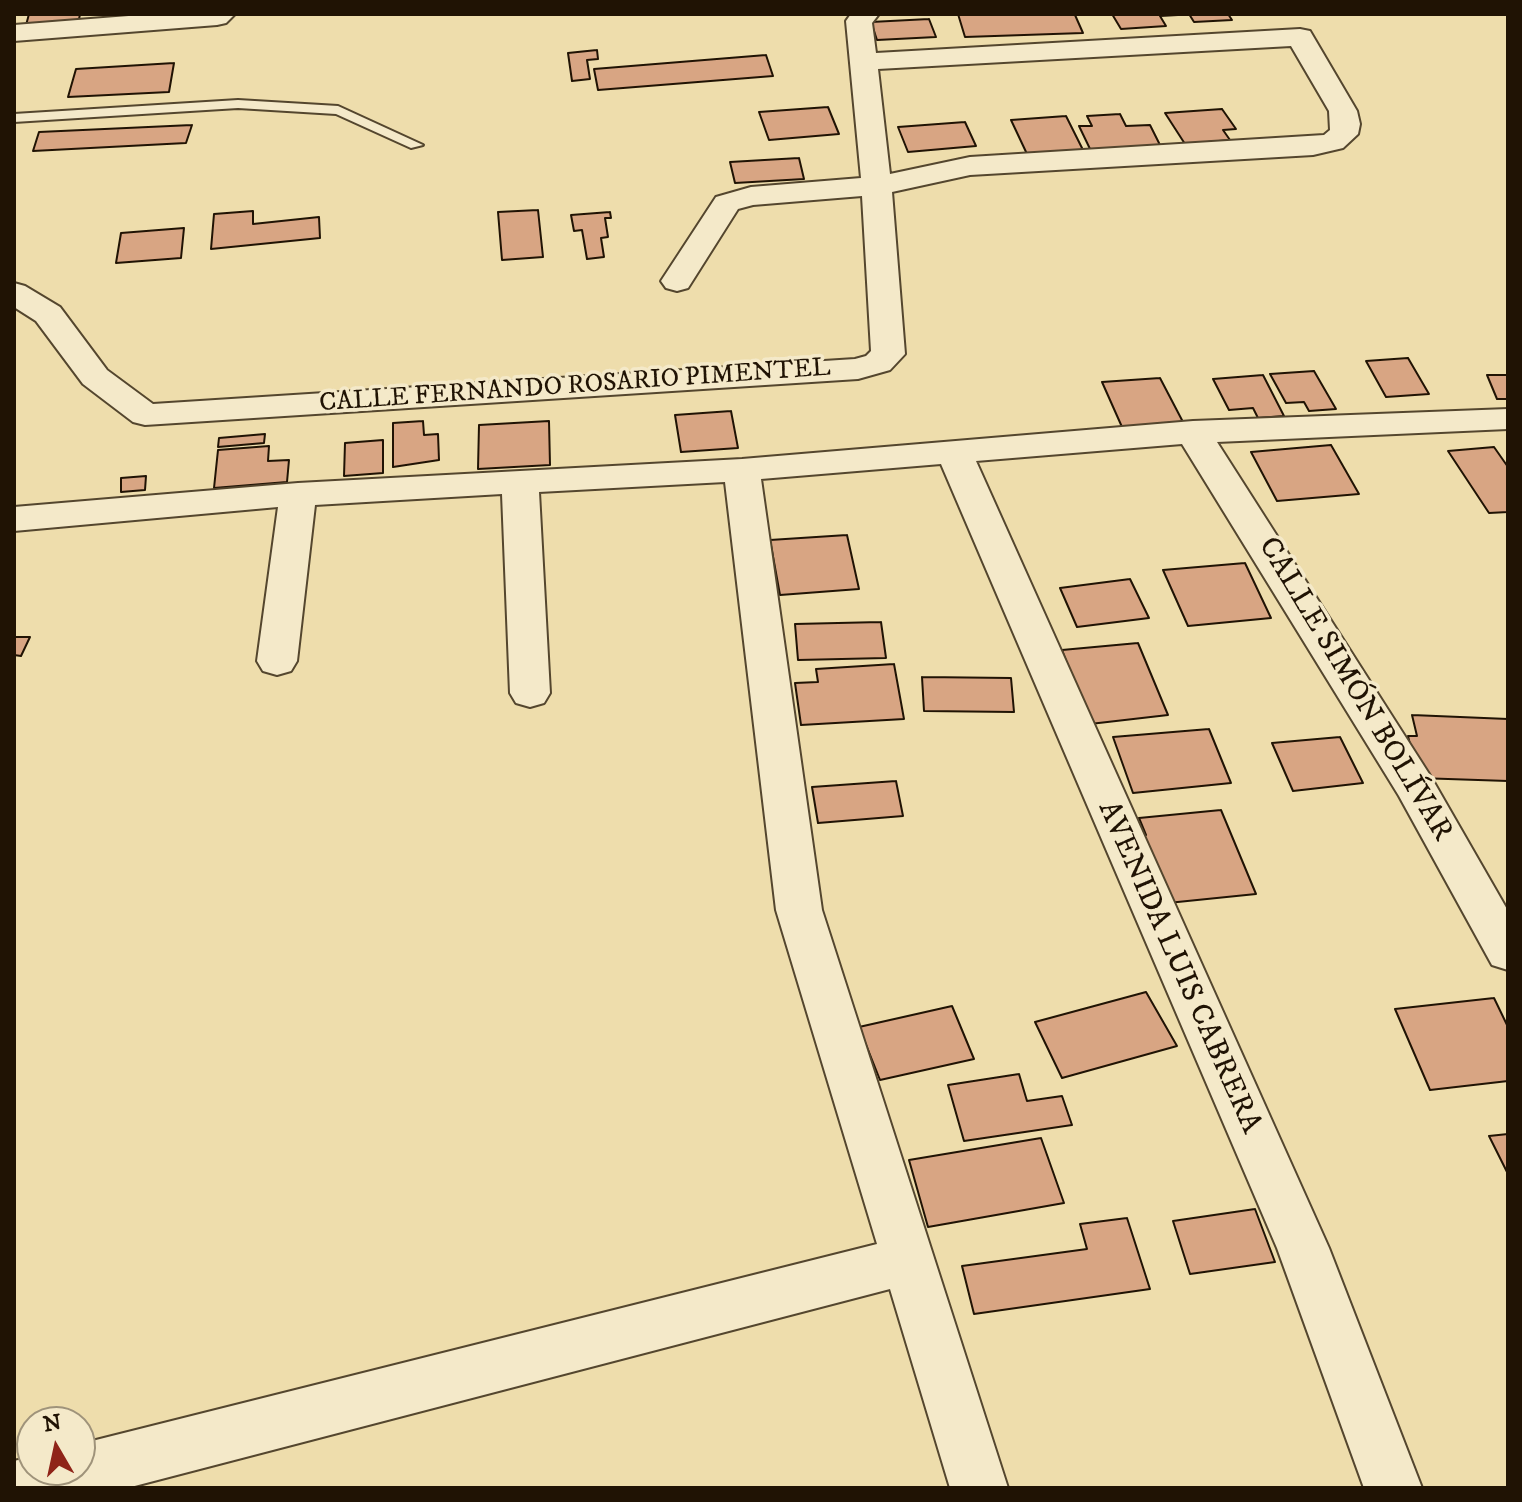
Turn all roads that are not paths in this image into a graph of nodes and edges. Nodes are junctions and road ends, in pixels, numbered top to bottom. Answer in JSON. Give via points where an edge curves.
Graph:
{"nodes":[{"id":1,"x":222,"y":14,"type":"edge"},
{"id":2,"x":866,"y":14,"type":"edge"},
{"id":3,"x":1273,"y":14,"type":"edge"},
{"id":4,"x":14,"y":33,"type":"edge"},
{"id":5,"x":1300,"y":37,"type":"junction"},
{"id":6,"x":862,"y":62,"type":"junction"},
{"id":7,"x":14,"y":118,"type":"edge"},
{"id":8,"x":416,"y":145,"type":"dead end"},
{"id":9,"x":876,"y":186,"type":"junction"},
{"id":10,"x":677,"y":281,"type":"dead end"},
{"id":11,"x":14,"y":293,"type":"edge"},
{"id":12,"x":1508,"y":419,"type":"edge"},
{"id":13,"x":1193,"y":432,"type":"junction"},
{"id":14,"x":954,"y":452,"type":"junction"},
{"id":15,"x":742,"y":470,"type":"junction"},
{"id":16,"x":520,"y":483,"type":"junction"},
{"id":17,"x":298,"y":494,"type":"junction"},
{"id":18,"x":14,"y":519,"type":"edge"},
{"id":19,"x":277,"y":661,"type":"dead end"},
{"id":20,"x":530,"y":693,"type":"dead end"},
{"id":21,"x":1508,"y":952,"type":"edge"},
{"id":22,"x":910,"y":1260,"type":"junction"},
{"id":23,"x":18,"y":1488,"type":"edge"},
{"id":24,"x":979,"y":1488,"type":"edge"},
{"id":25,"x":1393,"y":1488,"type":"edge"}],
"edges":[{"from":1,"to":4,"type":"street"},
{"from":2,"to":6,"type":"street","name":"CALLE FERNANDO ROSARIO PIMENTEL","via":[[859,21]]},
{"from":3,"to":5,"type":"street"},
{"from":5,"to":6,"type":"street"},
{"from":5,"to":9,"type":"street","via":[[1343,111],[1344,134],[1333,142],[970,166]]},
{"from":6,"to":9,"type":"street","name":"CALLE FERNANDO ROSARIO PIMENTEL"},
{"from":7,"to":8,"type":"lane","via":[[238,104],[338,110]]},
{"from":9,"to":10,"type":"street","via":[[751,196],[727,203]]},
{"from":9,"to":11,"type":"street","name":"CALLE FERNANDO ROSARIO PIMENTEL","via":[[888,354],[858,369],[145,415],[95,377],[48,314]]},
{"from":12,"to":13,"type":"street"},
{"from":13,"to":14,"type":"street"},
{"from":13,"to":21,"type":"street","name":"CALLE SIMÓN BOLÍVAR","via":[[1408,775]]},
{"from":14,"to":15,"type":"street"},
{"from":14,"to":25,"type":"street","name":"AVENIDA LUIS CABRERA","via":[[1303,1248]]},
{"from":15,"to":16,"type":"street"},
{"from":15,"to":22,"type":"street","via":[[799,910]]},
{"from":16,"to":17,"type":"street"},
{"from":16,"to":20,"type":"street"},
{"from":17,"to":18,"type":"street"},
{"from":17,"to":19,"type":"street"},
{"from":22,"to":23,"type":"street"},
{"from":22,"to":24,"type":"street"}]}
